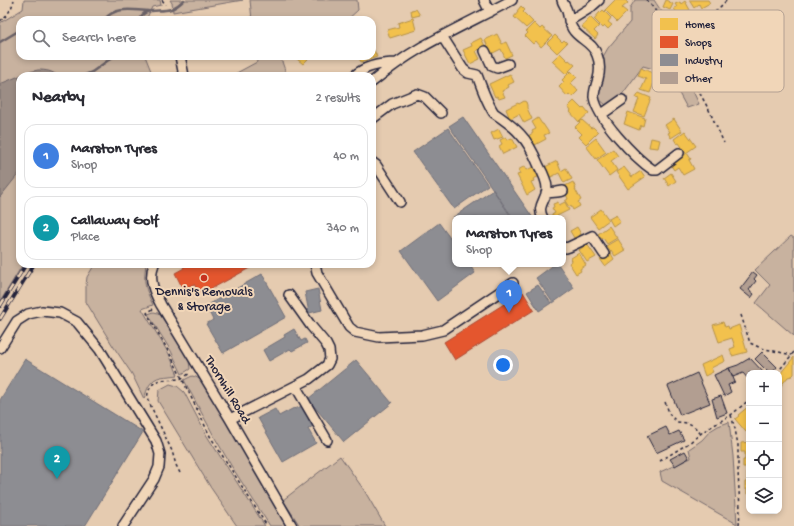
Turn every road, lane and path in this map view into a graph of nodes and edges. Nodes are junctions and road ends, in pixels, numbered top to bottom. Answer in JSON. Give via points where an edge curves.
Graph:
{"nodes":[{"id":1,"x":14,"y":0,"type":"edge"},
{"id":2,"x":162,"y":0,"type":"edge"},
{"id":3,"x":166,"y":0,"type":"edge"},
{"id":4,"x":484,"y":0,"type":"edge"},
{"id":5,"x":512,"y":0,"type":"edge"},
{"id":6,"x":562,"y":0,"type":"edge"},
{"id":7,"x":599,"y":0,"type":"edge"},
{"id":8,"x":647,"y":0,"type":"edge"},
{"id":9,"x":727,"y":0,"type":"edge"},
{"id":10,"x":655,"y":10,"type":"edge"},
{"id":11,"x":717,"y":10,"type":"edge"},
{"id":12,"x":490,"y":12,"type":"junction"},
{"id":13,"x":0,"y":21,"type":"edge"},
{"id":14,"x":569,"y":21,"type":"junction"},
{"id":15,"x":442,"y":36,"type":"junction"},
{"id":16,"x":485,"y":51,"type":"dead end"},
{"id":17,"x":181,"y":60,"type":"edge"},
{"id":18,"x":397,"y":63,"type":"junction"},
{"id":19,"x":508,"y":64,"type":"dead end"},
{"id":20,"x":492,"y":66,"type":"junction"},
{"id":21,"x":183,"y":72,"type":"edge"},
{"id":22,"x":360,"y":72,"type":"edge"},
{"id":23,"x":477,"y":75,"type":"junction"},
{"id":24,"x":376,"y":79,"type":"edge"},
{"id":25,"x":699,"y":92,"type":"edge"},
{"id":26,"x":618,"y":103,"type":"dead end"},
{"id":27,"x":441,"y":113,"type":"dead end"},
{"id":28,"x":602,"y":114,"type":"junction"},
{"id":29,"x":376,"y":116,"type":"edge"},
{"id":30,"x":724,"y":143,"type":"dead end"},
{"id":31,"x":679,"y":153,"type":"dead end"},
{"id":32,"x":376,"y":165,"type":"edge"},
{"id":33,"x":563,"y":191,"type":"dead end"},
{"id":34,"x":546,"y":193,"type":"junction"},
{"id":35,"x":400,"y":202,"type":"dead end"},
{"id":36,"x":542,"y":215,"type":"edge"},
{"id":37,"x":566,"y":248,"type":"edge"},
{"id":38,"x":604,"y":254,"type":"dead end"},
{"id":39,"x":153,"y":268,"type":"edge"},
{"id":40,"x":316,"y":268,"type":"edge"},
{"id":41,"x":513,"y":283,"type":"dead end"},
{"id":42,"x":290,"y":295,"type":"dead end"},
{"id":43,"x":161,"y":305,"type":"junction"},
{"id":44,"x":741,"y":315,"type":"dead end"},
{"id":45,"x":0,"y":348,"type":"edge"},
{"id":46,"x":794,"y":352,"type":"edge"},
{"id":47,"x":792,"y":355,"type":"junction"},
{"id":48,"x":199,"y":368,"type":"junction"},
{"id":49,"x":780,"y":370,"type":"edge"},
{"id":50,"x":182,"y":378,"type":"junction"},
{"id":51,"x":296,"y":386,"type":"junction"},
{"id":52,"x":665,"y":402,"type":"dead end"},
{"id":53,"x":746,"y":402,"type":"edge"},
{"id":54,"x":730,"y":415,"type":"junction"},
{"id":55,"x":230,"y":419,"type":"junction"},
{"id":56,"x":700,"y":433,"type":"junction"},
{"id":57,"x":328,"y":440,"type":"dead end"},
{"id":58,"x":660,"y":461,"type":"dead end"},
{"id":59,"x":180,"y":473,"type":"dead end"},
{"id":60,"x":123,"y":526,"type":"edge"},
{"id":61,"x":268,"y":526,"type":"edge"},
{"id":62,"x":292,"y":526,"type":"edge"},
{"id":63,"x":739,"y":526,"type":"edge"}],
"edges":[{"from":1,"to":13,"type":"path","via":[[11,10]]},
{"from":2,"to":3,"type":"path","via":[[166,6]]},
{"from":4,"to":12,"type":"street"},
{"from":5,"to":12,"type":"street"},
{"from":6,"to":14,"type":"street"},
{"from":7,"to":14,"type":"street"},
{"from":8,"to":10,"type":"path"},
{"from":9,"to":11,"type":"path"},
{"from":12,"to":15,"type":"street"},
{"from":14,"to":28,"type":"street","via":[[572,30],[592,46],[597,55],[599,74],[594,97]]},
{"from":15,"to":18,"type":"street"},
{"from":15,"to":23,"type":"street","via":[[463,69]]},
{"from":16,"to":20,"type":"street"},
{"from":17,"to":21,"type":"street"},
{"from":18,"to":22,"type":"street","via":[[380,64]]},
{"from":18,"to":24,"type":"street"},
{"from":19,"to":20,"type":"street","via":[[497,68]]},
{"from":20,"to":23,"type":"street"},
{"from":23,"to":34,"type":"street","via":[[494,113],[519,132],[527,142],[544,174]]},
{"from":25,"to":30,"type":"path"},
{"from":26,"to":28,"type":"street"},
{"from":27,"to":29,"type":"street","via":[[425,97],[417,94],[392,104]]},
{"from":28,"to":31,"type":"street","via":[[622,142],[652,170],[657,170]]},
{"from":32,"to":35,"type":"street"},
{"from":33,"to":34,"type":"street"},
{"from":34,"to":36,"type":"street","via":[[540,207]]},
{"from":37,"to":38,"type":"street","via":[[592,236]]},
{"from":39,"to":43,"type":"street","name":"Thornhill Road","via":[[153,289]]},
{"from":40,"to":41,"type":"street","via":[[349,327],[355,332],[378,336],[422,335],[443,330]]},
{"from":42,"to":51,"type":"street","via":[[323,339],[330,356],[327,365]]},
{"from":43,"to":48,"type":"street","name":"Thornhill Road"},
{"from":43,"to":50,"type":"path","via":[[147,313]]},
{"from":44,"to":47,"type":"path","via":[[750,343]]},
{"from":45,"to":60,"type":"street","via":[[17,321],[28,314],[42,311],[60,313],[77,322],[100,350],[156,441],[160,454],[159,467],[154,479]]},
{"from":46,"to":47,"type":"path"},
{"from":47,"to":49,"type":"path"},
{"from":48,"to":50,"type":"path"},
{"from":48,"to":55,"type":"street","name":"Thornhill Road"},
{"from":50,"to":59,"type":"path","via":[[160,380],[149,388],[147,395]]},
{"from":50,"to":61,"type":"path","via":[[210,436]]},
{"from":51,"to":55,"type":"street"},
{"from":51,"to":57,"type":"street"},
{"from":52,"to":56,"type":"path","via":[[670,415],[677,422],[693,425]]},
{"from":53,"to":54,"type":"path"},
{"from":54,"to":56,"type":"path"},
{"from":54,"to":63,"type":"path","via":[[738,445]]},
{"from":55,"to":62,"type":"street","name":"Thornhill Road"},
{"from":56,"to":58,"type":"path"}]}
